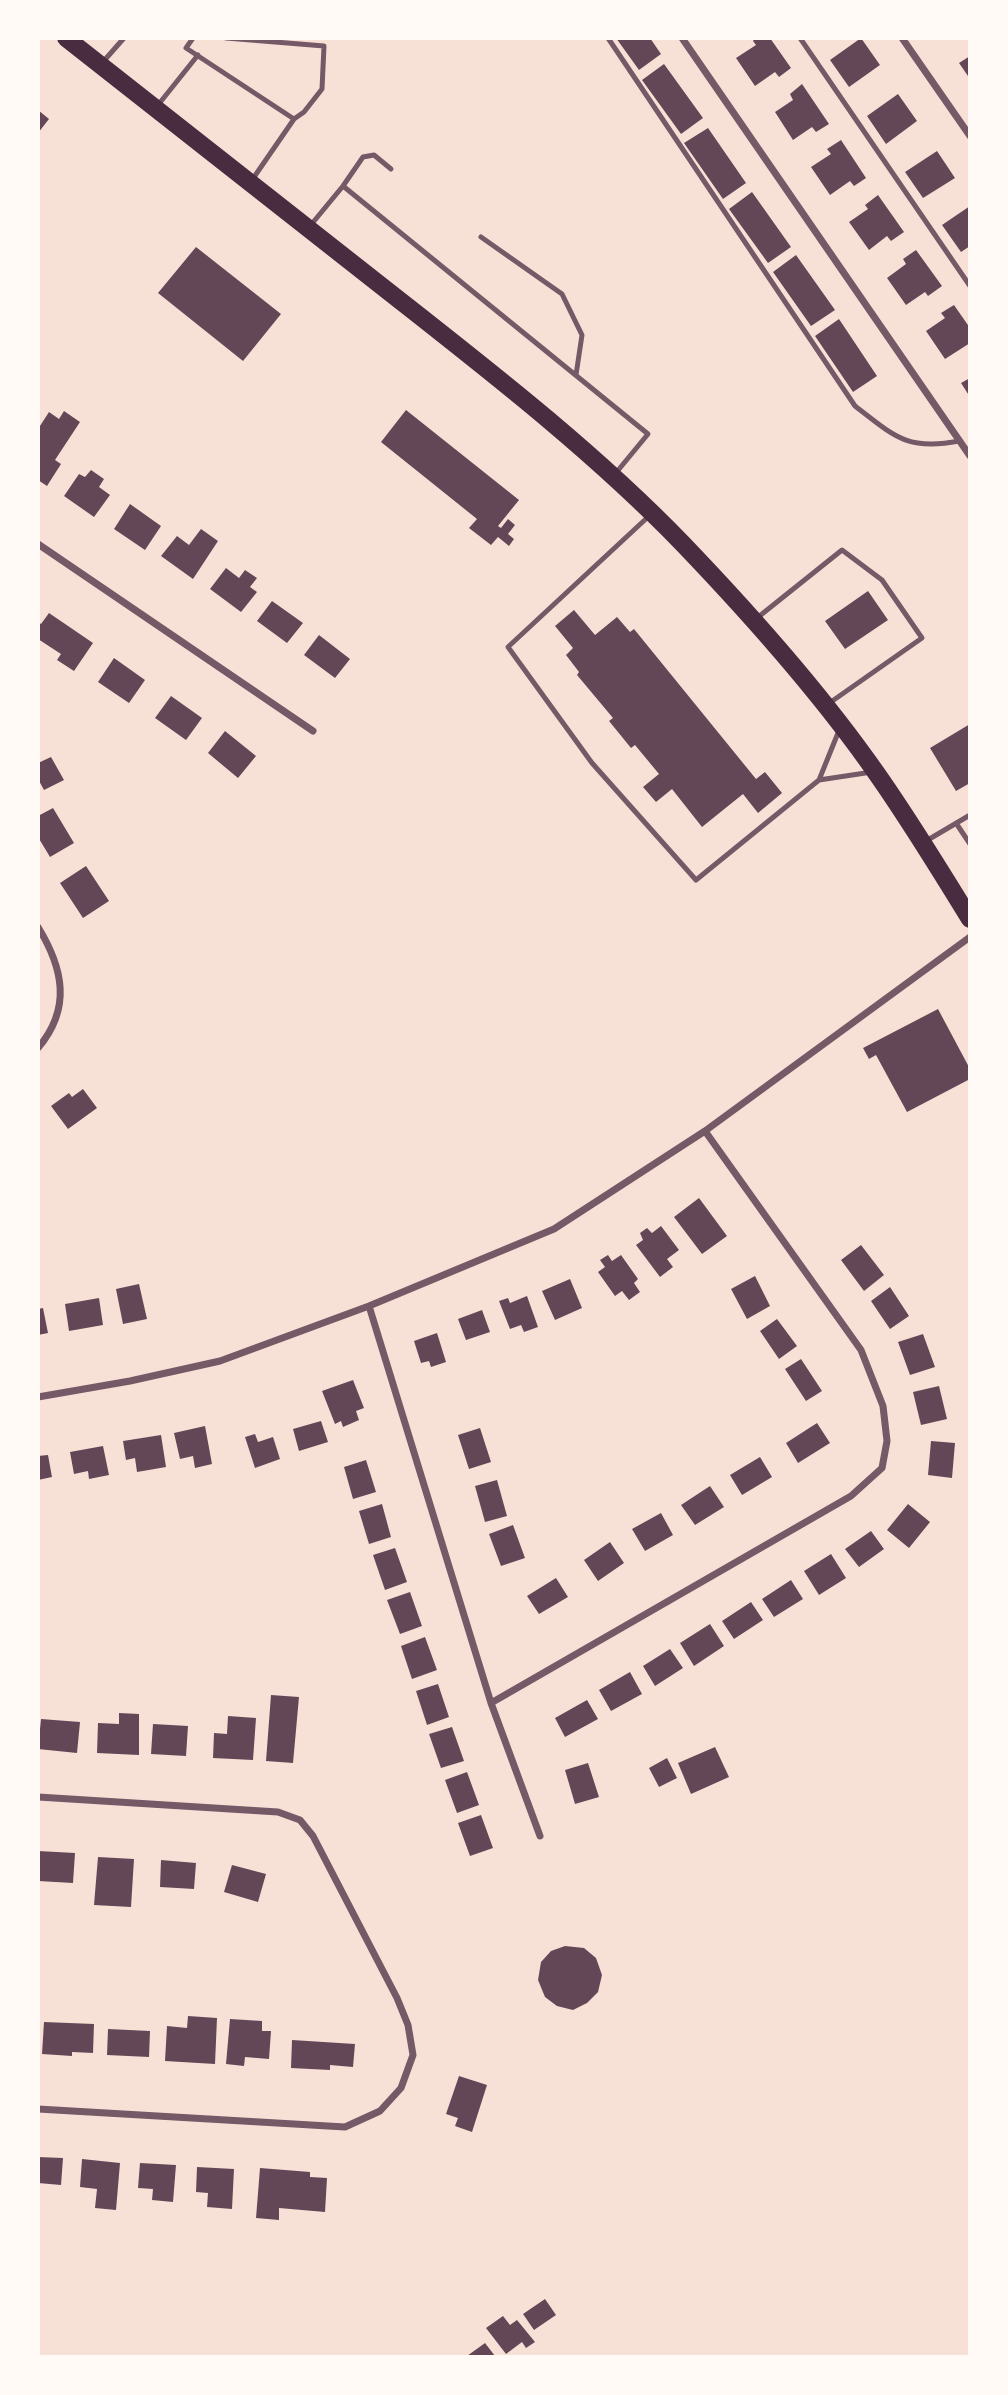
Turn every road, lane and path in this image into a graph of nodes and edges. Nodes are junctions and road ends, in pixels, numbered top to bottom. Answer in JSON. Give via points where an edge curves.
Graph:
{"nodes":[{"id":1,"x":66,"y":38,"type":"edge"},
{"id":2,"x":124,"y":38,"type":"edge"},
{"id":3,"x":193,"y":38,"type":"edge"},
{"id":4,"x":226,"y":38,"type":"edge"},
{"id":5,"x":608,"y":38,"type":"edge"},
{"id":6,"x":681,"y":38,"type":"edge"},
{"id":7,"x":800,"y":38,"type":"edge"},
{"id":8,"x":902,"y":38,"type":"edge"},
{"id":9,"x":198,"y":55,"type":"junction"},
{"id":10,"x":100,"y":66,"type":"junction"},
{"id":11,"x":155,"y":109,"type":"junction"},
{"id":12,"x":294,"y":119,"type":"junction"},
{"id":13,"x":970,"y":136,"type":"edge"},
{"id":14,"x":391,"y":169,"type":"dead end"},
{"id":15,"x":250,"y":183,"type":"junction"},
{"id":16,"x":343,"y":186,"type":"junction"},
{"id":17,"x":308,"y":228,"type":"junction"},
{"id":18,"x":481,"y":237,"type":"dead end"},
{"id":19,"x":970,"y":286,"type":"edge"},
{"id":20,"x":576,"y":375,"type":"junction"},
{"id":21,"x":959,"y":441,"type":"junction"},
{"id":22,"x":970,"y":456,"type":"edge"},
{"id":23,"x":612,"y":478,"type":"junction"},
{"id":24,"x":652,"y":514,"type":"junction"},
{"id":25,"x":38,"y":544,"type":"edge"},
{"id":26,"x":753,"y":621,"type":"junction"},
{"id":27,"x":825,"y":706,"type":"junction"},
{"id":28,"x":841,"y":726,"type":"junction"},
{"id":29,"x":313,"y":730,"type":"dead end"},
{"id":30,"x":875,"y":772,"type":"junction"},
{"id":31,"x":819,"y":780,"type":"junction"},
{"id":32,"x":970,"y":815,"type":"edge"},
{"id":33,"x":957,"y":823,"type":"junction"},
{"id":34,"x":923,"y":843,"type":"junction"},
{"id":35,"x":970,"y":844,"type":"edge"},
{"id":36,"x":970,"y":919,"type":"edge"},
{"id":37,"x":38,"y":926,"type":"edge"},
{"id":38,"x":970,"y":937,"type":"edge"},
{"id":39,"x":38,"y":1048,"type":"edge"},
{"id":40,"x":705,"y":1131,"type":"junction"},
{"id":41,"x":369,"y":1306,"type":"junction"},
{"id":42,"x":38,"y":1396,"type":"edge"},
{"id":43,"x":491,"y":1703,"type":"junction"},
{"id":44,"x":38,"y":1797,"type":"edge"},
{"id":45,"x":540,"y":1836,"type":"dead end"},
{"id":46,"x":38,"y":2109,"type":"edge"}],
"edges":[{"from":1,"to":10,"type":"highway"},
{"from":2,"to":10,"type":"lane"},
{"from":3,"to":9,"type":"lane","via":[[187,48]]},
{"from":4,"to":12,"type":"lane","via":[[324,46],[322,89]]},
{"from":5,"to":21,"type":"lane","via":[[855,407],[897,438],[916,443]]},
{"from":6,"to":21,"type":"street"},
{"from":7,"to":19,"type":"lane"},
{"from":8,"to":13,"type":"street"},
{"from":9,"to":11,"type":"lane"},
{"from":9,"to":12,"type":"lane"},
{"from":10,"to":11,"type":"highway"},
{"from":11,"to":15,"type":"highway"},
{"from":12,"to":15,"type":"lane"},
{"from":14,"to":16,"type":"lane","via":[[374,155],[363,157]]},
{"from":15,"to":17,"type":"highway"},
{"from":16,"to":17,"type":"lane"},
{"from":16,"to":20,"type":"lane"},
{"from":17,"to":23,"type":"highway","via":[[568,436]]},
{"from":18,"to":20,"type":"lane","via":[[562,294],[582,335]]},
{"from":20,"to":23,"type":"lane","via":[[648,434]]},
{"from":21,"to":22,"type":"street"},
{"from":23,"to":24,"type":"highway"},
{"from":24,"to":26,"type":"highway"},
{"from":24,"to":31,"type":"lane","via":[[509,647],[592,763],[696,880]]},
{"from":25,"to":29,"type":"street"},
{"from":26,"to":27,"type":"highway"},
{"from":26,"to":27,"type":"lane","via":[[842,550],[882,580],[922,638]]},
{"from":27,"to":28,"type":"highway"},
{"from":28,"to":30,"type":"highway"},
{"from":28,"to":31,"type":"lane"},
{"from":30,"to":31,"type":"lane"},
{"from":30,"to":34,"type":"highway"},
{"from":32,"to":33,"type":"lane"},
{"from":33,"to":34,"type":"lane"},
{"from":33,"to":35,"type":"lane"},
{"from":34,"to":36,"type":"highway"},
{"from":37,"to":39,"type":"street","via":[[61,975],[51,1033]]},
{"from":38,"to":40,"type":"street"},
{"from":40,"to":41,"type":"street","via":[[554,1229]]},
{"from":40,"to":43,"type":"street","via":[[861,1350],[883,1406],[887,1441],[882,1468],[851,1496]]},
{"from":41,"to":42,"type":"street","via":[[220,1361]]},
{"from":41,"to":43,"type":"street"},
{"from":43,"to":45,"type":"street"},
{"from":44,"to":46,"type":"street","via":[[278,1812],[300,1820],[313,1836],[397,1998],[413,2055],[401,2088],[380,2111],[345,2127]]}]}
